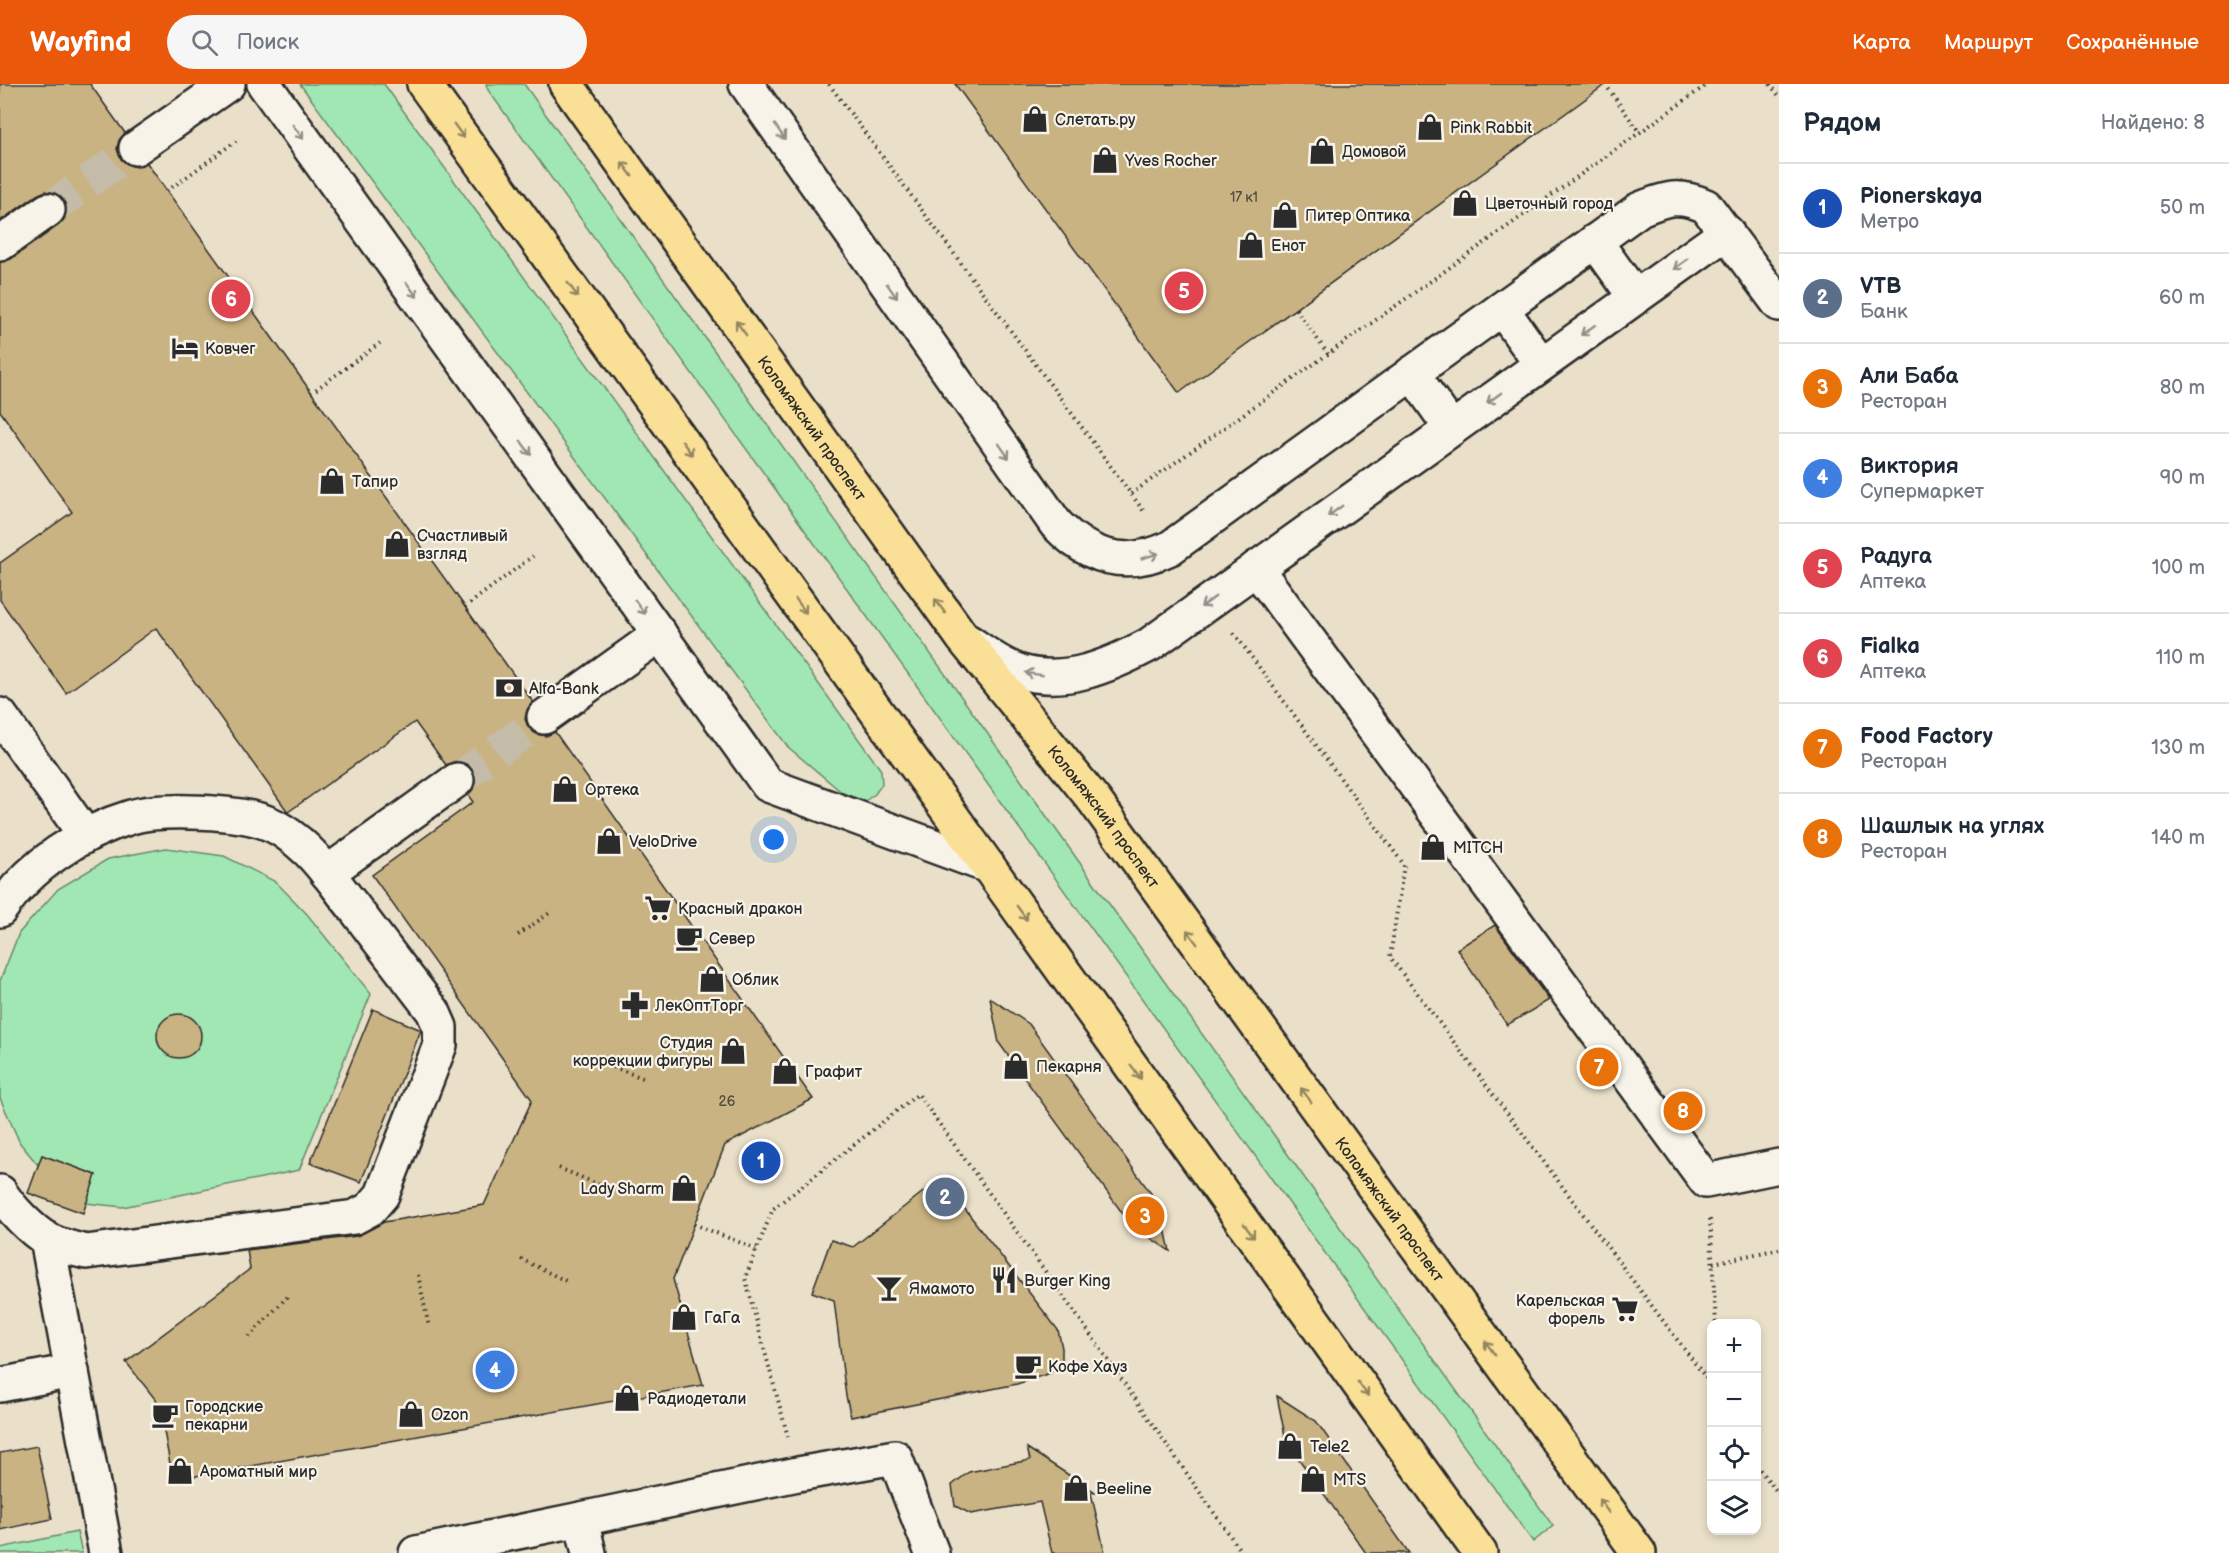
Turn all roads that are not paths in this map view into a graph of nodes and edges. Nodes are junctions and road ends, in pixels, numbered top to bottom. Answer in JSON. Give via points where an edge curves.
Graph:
{"nodes":[{"id":1,"x":228,"y":84,"type":"edge"},
{"id":2,"x":264,"y":84,"type":"edge"},
{"id":3,"x":424,"y":84,"type":"edge"},
{"id":4,"x":566,"y":84,"type":"edge"},
{"id":5,"x":746,"y":84,"type":"edge"},
{"id":6,"x":136,"y":148,"type":"tunnel mouth"},
{"id":7,"x":48,"y":210,"type":"tunnel mouth"},
{"id":8,"x":1726,"y":232,"type":"junction"},
{"id":9,"x":1595,"y":242,"type":"junction"},
{"id":10,"x":0,"y":244,"type":"edge"},
{"id":11,"x":1635,"y":297,"type":"junction"},
{"id":12,"x":1779,"y":304,"type":"edge"},
{"id":13,"x":1502,"y":309,"type":"junction"},
{"id":14,"x":1541,"y":364,"type":"junction"},
{"id":15,"x":1412,"y":373,"type":"junction"},
{"id":16,"x":1451,"y":429,"type":"junction"},
{"id":17,"x":1256,"y":568,"type":"junction"},
{"id":18,"x":660,"y":634,"type":"junction"},
{"id":19,"x":962,"y":638,"type":"junction"},
{"id":20,"x":0,"y":716,"type":"edge"},
{"id":21,"x":544,"y":717,"type":"tunnel mouth"},
{"id":22,"x":457,"y":780,"type":"tunnel mouth"},
{"id":23,"x":85,"y":835,"type":"junction"},
{"id":24,"x":988,"y":866,"type":"junction"},
{"id":25,"x":327,"y":873,"type":"junction"},
{"id":26,"x":0,"y":910,"type":"edge"},
{"id":27,"x":1779,"y":1166,"type":"edge"},
{"id":28,"x":0,"y":1192,"type":"edge"},
{"id":29,"x":47,"y":1239,"type":"junction"},
{"id":30,"x":72,"y":1371,"type":"junction"},
{"id":31,"x":0,"y":1385,"type":"edge"},
{"id":32,"x":581,"y":1519,"type":"junction"},
{"id":33,"x":106,"y":1553,"type":"edge"},
{"id":34,"x":416,"y":1553,"type":"edge"},
{"id":35,"x":589,"y":1553,"type":"edge"},
{"id":36,"x":932,"y":1553,"type":"edge"},
{"id":37,"x":1480,"y":1553,"type":"edge"},
{"id":38,"x":1639,"y":1553,"type":"edge"}],
"edges":[{"from":1,"to":6,"type":"street"},
{"from":2,"to":18,"type":"street","one_way":true},
{"from":3,"to":24,"type":"main road","one_way":true},
{"from":19,"to":4,"type":"main road","name":"Коломяжский проспект","one_way":true},
{"from":5,"to":15,"type":"street","one_way":true,"via":[[1056,524],[1089,550],[1126,560],[1146,558],[1170,548]]},
{"from":7,"to":10,"type":"street"},
{"from":8,"to":9,"type":"street","via":[[1706,206],[1676,197],[1640,208]]},
{"from":8,"to":11,"type":"street","one_way":true},
{"from":8,"to":12,"type":"street"},
{"from":9,"to":11,"type":"street"},
{"from":9,"to":13,"type":"street"},
{"from":11,"to":14,"type":"street","one_way":true},
{"from":13,"to":14,"type":"street"},
{"from":13,"to":15,"type":"street"},
{"from":14,"to":16,"type":"street","one_way":true},
{"from":15,"to":16,"type":"street"},
{"from":16,"to":17,"type":"street","one_way":true},
{"from":17,"to":19,"type":"street","one_way":true,"via":[[1149,645],[1082,674],[1052,677],[1020,672]]},
{"from":17,"to":27,"type":"street","via":[[1706,1181]]},
{"from":18,"to":21,"type":"street"},
{"from":18,"to":24,"type":"street","via":[[768,785]]},
{"from":38,"to":19,"type":"main road","name":"Коломяжский проспект","one_way":true,"via":[[1094,800]]},
{"from":20,"to":23,"type":"street"},
{"from":22,"to":25,"type":"street"},
{"from":23,"to":25,"type":"street","via":[[133,816],[228,814],[270,824],[307,849]]},
{"from":23,"to":26,"type":"street","via":[[44,864]]},
{"from":24,"to":37,"type":"main road","one_way":true},
{"from":25,"to":29,"type":"street","via":[[433,1011],[440,1027],[440,1044],[382,1195],[370,1209],[355,1217],[86,1252]]},
{"from":28,"to":29,"type":"street"},
{"from":29,"to":30,"type":"street"},
{"from":30,"to":31,"type":"street"},
{"from":30,"to":33,"type":"street"},
{"from":32,"to":34,"type":"street"},
{"from":32,"to":35,"type":"street"},
{"from":32,"to":36,"type":"street","via":[[895,1457]]}]}
